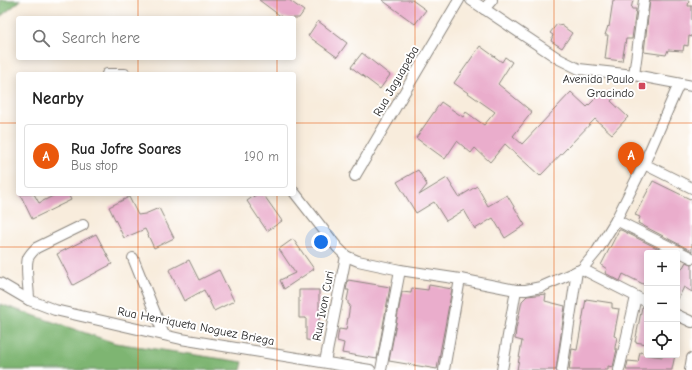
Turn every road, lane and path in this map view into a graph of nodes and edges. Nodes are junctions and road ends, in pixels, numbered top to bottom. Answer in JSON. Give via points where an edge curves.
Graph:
{"nodes":[{"id":1,"x":459,"y":0,"type":"edge"},
{"id":2,"x":471,"y":0,"type":"edge"},
{"id":3,"x":492,"y":0,"type":"edge"},
{"id":4,"x":644,"y":0,"type":"edge"},
{"id":5,"x":484,"y":9,"type":"junction"},
{"id":6,"x":634,"y":75,"type":"junction"},
{"id":7,"x":679,"y":84,"type":"junction"},
{"id":8,"x":692,"y":86,"type":"edge"},
{"id":9,"x":644,"y":164,"type":"junction"},
{"id":10,"x":355,"y":176,"type":"dead end"},
{"id":11,"x":692,"y":188,"type":"edge"},
{"id":12,"x":296,"y":195,"type":"edge"},
{"id":13,"x":616,"y":220,"type":"junction"},
{"id":14,"x":83,"y":225,"type":"dead end"},
{"id":15,"x":346,"y":256,"type":"junction"},
{"id":16,"x":133,"y":258,"type":"dead end"},
{"id":17,"x":692,"y":258,"type":"edge"},
{"id":18,"x":400,"y":270,"type":"junction"},
{"id":19,"x":579,"y":270,"type":"junction"},
{"id":20,"x":460,"y":279,"type":"junction"},
{"id":21,"x":0,"y":283,"type":"edge"},
{"id":22,"x":516,"y":290,"type":"junction"},
{"id":23,"x":636,"y":297,"type":"junction"},
{"id":24,"x":29,"y":300,"type":"junction"},
{"id":25,"x":644,"y":301,"type":"edge"},
{"id":26,"x":680,"y":316,"type":"edge"},
{"id":27,"x":692,"y":322,"type":"edge"},
{"id":28,"x":164,"y":335,"type":"junction"},
{"id":29,"x":692,"y":358,"type":"edge"},
{"id":30,"x":325,"y":362,"type":"junction"},
{"id":31,"x":370,"y":370,"type":"edge"},
{"id":32,"x":381,"y":370,"type":"edge"},
{"id":33,"x":444,"y":370,"type":"edge"},
{"id":34,"x":502,"y":370,"type":"edge"},
{"id":35,"x":562,"y":370,"type":"edge"},
{"id":36,"x":619,"y":370,"type":"edge"},
{"id":37,"x":690,"y":370,"type":"edge"}],
"edges":[{"from":1,"to":10,"type":"street","name":"Rua Jaguapeba"},
{"from":2,"to":5,"type":"street"},
{"from":3,"to":5,"type":"street"},
{"from":4,"to":6,"type":"street"},
{"from":5,"to":6,"type":"street","via":[[579,69]]},
{"from":6,"to":7,"type":"street"},
{"from":7,"to":8,"type":"street"},
{"from":7,"to":9,"type":"street"},
{"from":9,"to":11,"type":"street"},
{"from":9,"to":13,"type":"street"},
{"from":12,"to":15,"type":"street"},
{"from":13,"to":17,"type":"street"},
{"from":13,"to":19,"type":"street","via":[[597,250]]},
{"from":14,"to":24,"type":"street","via":[[32,252],[28,263]]},
{"from":15,"to":18,"type":"street"},
{"from":15,"to":30,"type":"street","name":"Rua Ivon Curi"},
{"from":16,"to":28,"type":"street"},
{"from":18,"to":20,"type":"street"},
{"from":18,"to":32,"type":"street"},
{"from":19,"to":22,"type":"street","via":[[541,287]]},
{"from":19,"to":23,"type":"street"},
{"from":19,"to":35,"type":"street"},
{"from":20,"to":22,"type":"street"},
{"from":20,"to":33,"type":"street"},
{"from":21,"to":24,"type":"street","name":"Rua Henriqueta Noguez Briega"},
{"from":22,"to":34,"type":"street"},
{"from":23,"to":25,"type":"street"},
{"from":23,"to":36,"type":"street"},
{"from":24,"to":28,"type":"street","name":"Rua Henriqueta Noguez Briega","via":[[55,310]]},
{"from":26,"to":27,"type":"street"},
{"from":28,"to":30,"type":"street","name":"Rua Henriqueta Noguez Briega"},
{"from":29,"to":37,"type":"street"},
{"from":30,"to":31,"type":"street","name":"Rua Henriqueta Noguez Briega"}]}
